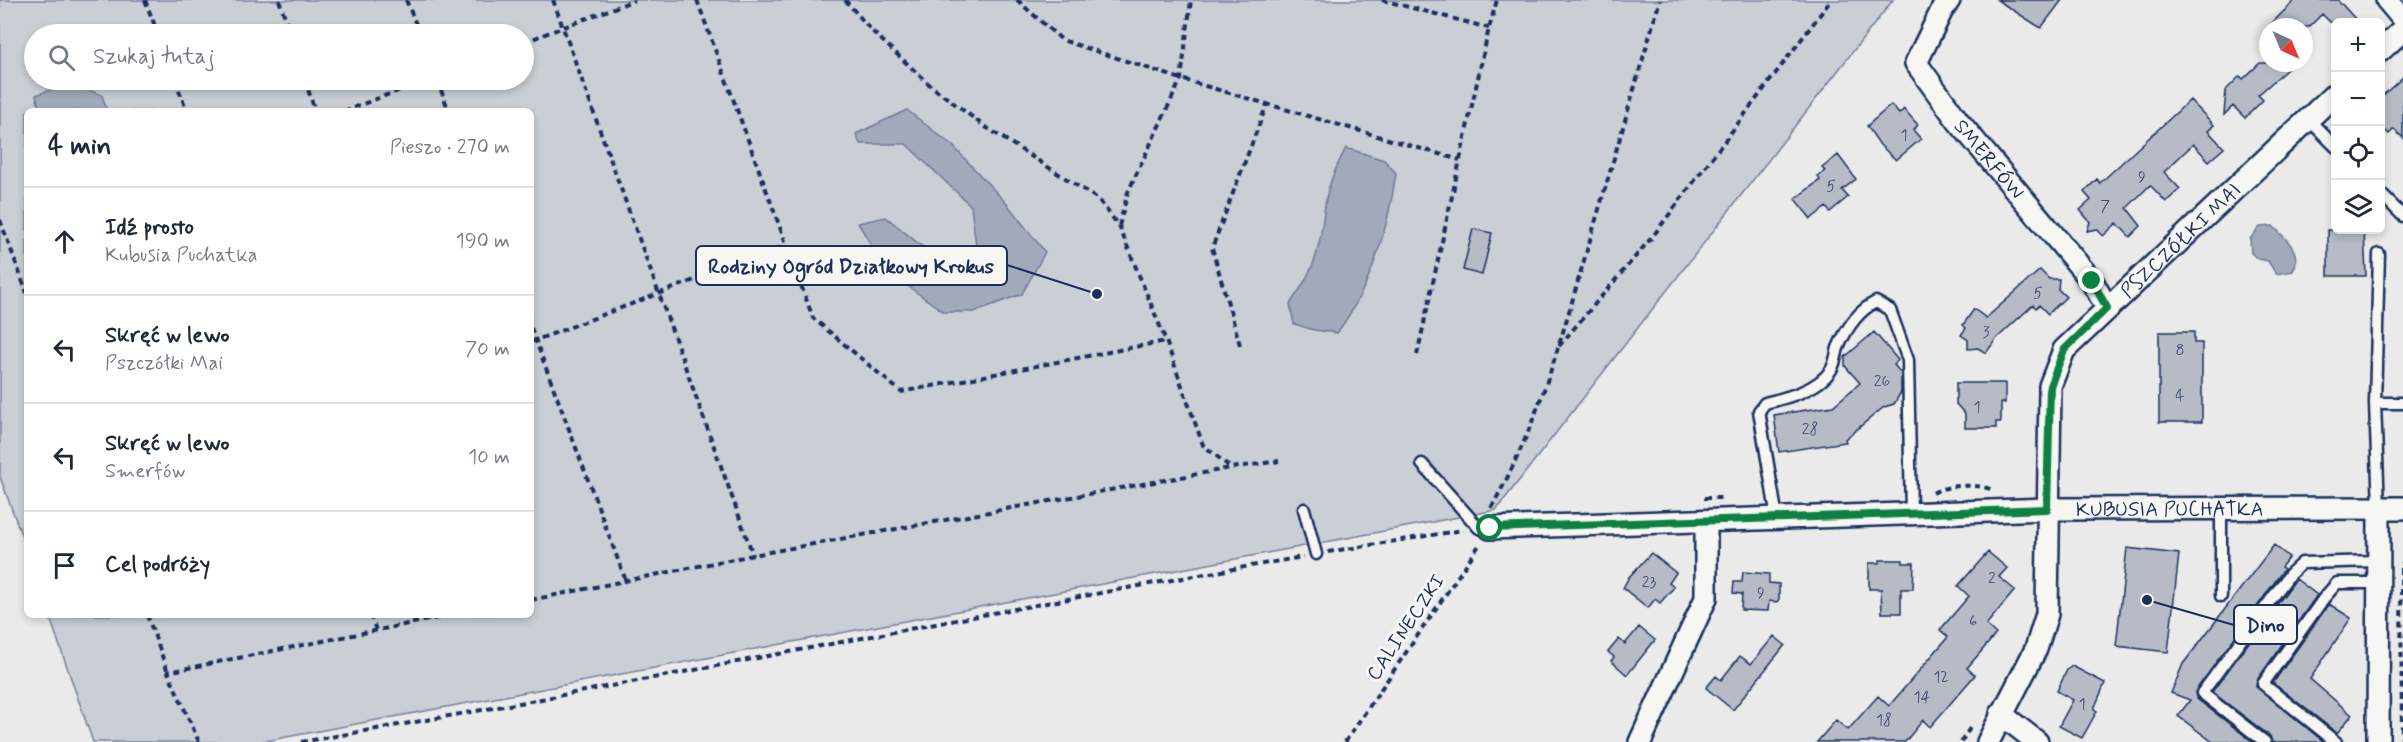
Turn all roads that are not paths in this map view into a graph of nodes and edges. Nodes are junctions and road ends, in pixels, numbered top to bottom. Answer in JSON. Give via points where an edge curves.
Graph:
{"nodes":[{"id":1,"x":1949,"y":0,"type":"edge"},
{"id":2,"x":2386,"y":0,"type":"edge"},
{"id":3,"x":2403,"y":19,"type":"edge"},
{"id":4,"x":2403,"y":30,"type":"edge"},
{"id":5,"x":2385,"y":46,"type":"edge"},
{"id":6,"x":2331,"y":98,"type":"edge"},
{"id":7,"x":2308,"y":119,"type":"junction"},
{"id":8,"x":2331,"y":142,"type":"edge"},
{"id":9,"x":2385,"y":198,"type":"edge"},
{"id":10,"x":2403,"y":216,"type":"edge"},
{"id":11,"x":2379,"y":254,"type":"dead end"},
{"id":12,"x":2107,"y":308,"type":"junction"},
{"id":13,"x":2375,"y":403,"type":"junction"},
{"id":14,"x":2403,"y":403,"type":"edge"},
{"id":15,"x":1422,"y":464,"type":"dead end"},
{"id":16,"x":2379,"y":508,"type":"junction"},
{"id":17,"x":2403,"y":508,"type":"edge"},
{"id":18,"x":1304,"y":509,"type":"dead end"},
{"id":19,"x":2047,"y":509,"type":"junction"},
{"id":20,"x":2221,"y":510,"type":"junction"},
{"id":21,"x":1911,"y":514,"type":"junction"},
{"id":22,"x":1777,"y":518,"type":"junction"},
{"id":23,"x":1706,"y":521,"type":"junction"},
{"id":24,"x":1485,"y":528,"type":"joint"},
{"id":25,"x":1316,"y":554,"type":"road end"},
{"id":26,"x":2378,"y":561,"type":"junction"},
{"id":27,"x":2378,"y":583,"type":"junction"},
{"id":28,"x":2221,"y":596,"type":"dead end"},
{"id":29,"x":2001,"y":714,"type":"junction"},
{"id":30,"x":1640,"y":742,"type":"edge"},
{"id":31,"x":1988,"y":742,"type":"edge"},
{"id":32,"x":2037,"y":742,"type":"edge"},
{"id":33,"x":2265,"y":742,"type":"edge"},
{"id":34,"x":2336,"y":742,"type":"edge"},
{"id":35,"x":2378,"y":742,"type":"edge"}],
"edges":[{"from":1,"to":12,"type":"street","name":"SMERFÓW","via":[[1917,63],[1958,121],[2092,281]]},
{"from":2,"to":3,"type":"street"},
{"from":4,"to":5,"type":"street"},
{"from":6,"to":7,"type":"street","name":"PSZCZÓŁKI MAI"},
{"from":7,"to":8,"type":"lane"},
{"from":7,"to":12,"type":"street","name":"PSZCZÓŁKI MAI"},
{"from":9,"to":10,"type":"lane"},
{"from":11,"to":13,"type":"lane"},
{"from":12,"to":19,"type":"street","name":"PSZCZÓŁKI MAI","via":[[2064,350],[2050,386]]},
{"from":13,"to":14,"type":"lane"},
{"from":13,"to":16,"type":"lane"},
{"from":15,"to":24,"type":"lane"},
{"from":16,"to":17,"type":"street","name":"KUBUSIA PUCHATKA"},
{"from":16,"to":20,"type":"street","name":"KUBUSIA PUCHATKA"},
{"from":16,"to":26,"type":"street"},
{"from":18,"to":25,"type":"lane"},
{"from":19,"to":20,"type":"street","name":"KUBUSIA PUCHATKA"},
{"from":19,"to":21,"type":"street","name":"KUBUSIA PUCHATKA"},
{"from":19,"to":29,"type":"street","name":"PSZCZÓŁKI MAI","via":[[2047,614],[2036,649]]},
{"from":20,"to":28,"type":"lane"},
{"from":21,"to":22,"type":"street","name":"KUBUSIA PUCHATKA"},
{"from":21,"to":22,"type":"lane","via":[[1908,360],[1890,310],[1876,302],[1851,323],[1832,370],[1815,384],[1765,403],[1759,411]]},
{"from":22,"to":23,"type":"street","name":"KUBUSIA PUCHATKA"},
{"from":23,"to":24,"type":"street","name":"KUBUSIA PUCHATKA"},
{"from":23,"to":30,"type":"street","via":[[1706,598]]},
{"from":26,"to":27,"type":"street"},
{"from":26,"to":33,"type":"lane","via":[[2302,563],[2202,693]]},
{"from":27,"to":34,"type":"lane","via":[[2337,583],[2263,684]]},
{"from":27,"to":35,"type":"street"},
{"from":29,"to":31,"type":"street","name":"PSZCZÓŁKI MAI"},
{"from":29,"to":32,"type":"street"}]}
